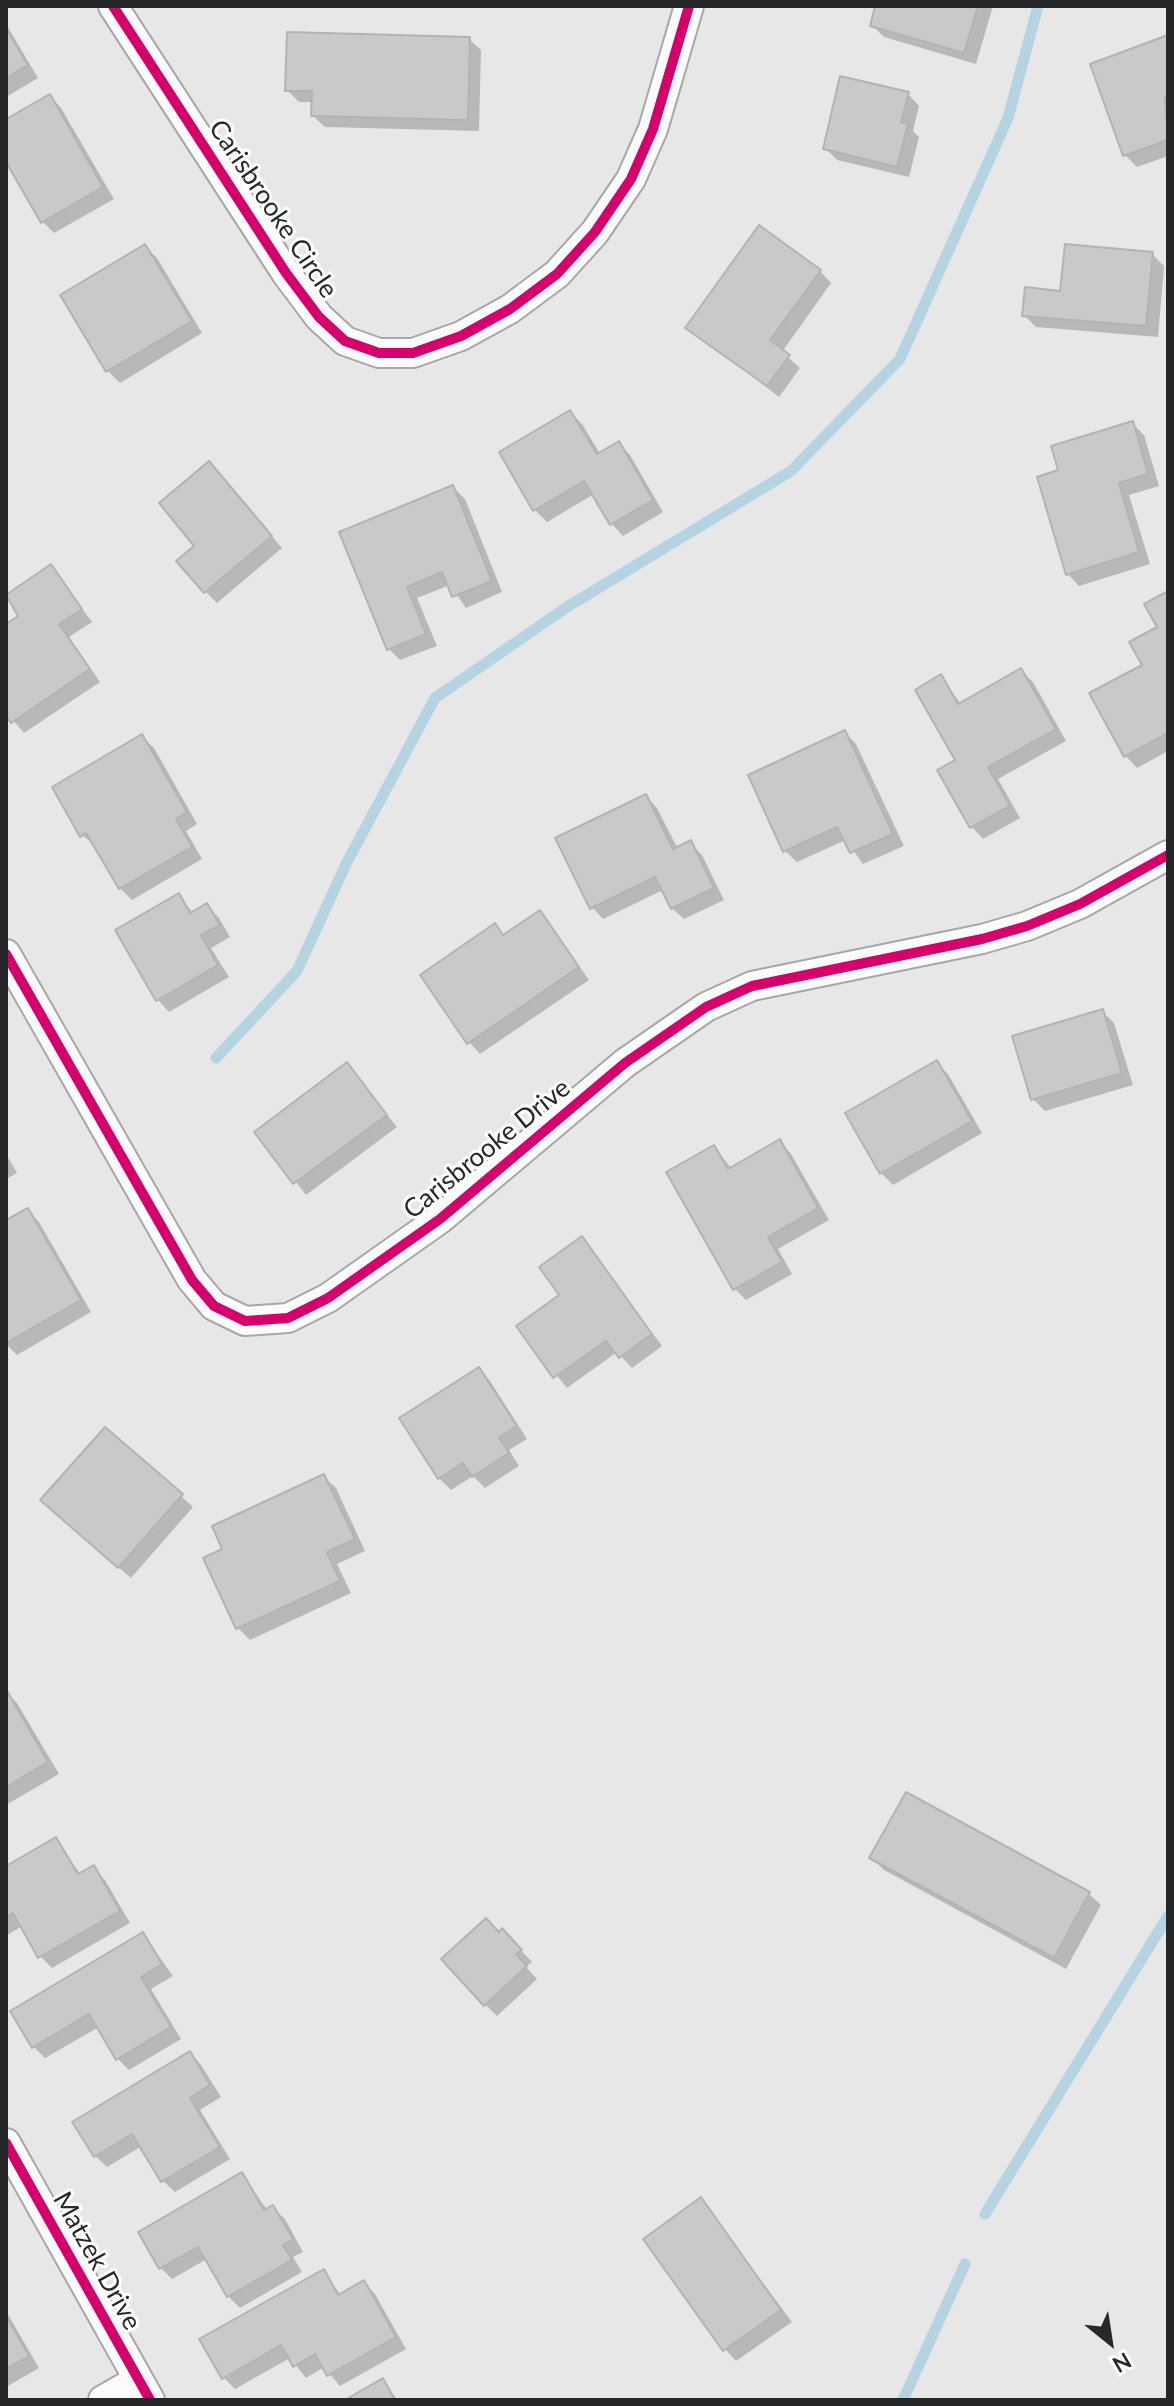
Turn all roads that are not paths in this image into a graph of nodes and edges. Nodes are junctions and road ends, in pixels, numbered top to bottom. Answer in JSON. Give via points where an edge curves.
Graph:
{"nodes":[{"id":1,"x":113,"y":6,"type":"edge"},
{"id":2,"x":689,"y":6,"type":"edge"},
{"id":3,"x":1168,"y":855,"type":"edge"},
{"id":4,"x":6,"y":954,"type":"edge"},
{"id":5,"x":6,"y":2143,"type":"edge"},
{"id":6,"x":144,"y":2390,"type":"edge"},
{"id":7,"x":103,"y":2400,"type":"edge"}],
"edges":[{"from":1,"to":2,"type":"street","name":"Carisbrooke Circle","via":[[319,317],[345,341],[379,353],[413,353],[461,336],[510,309],[557,274],[595,232],[631,179],[653,129]]},
{"from":3,"to":4,"type":"street","name":"Carisbrooke Drive","via":[[1080,904],[1027,926],[752,986],[706,1007],[625,1063],[440,1219],[328,1298],[288,1318],[245,1321],[214,1306],[192,1280]]},
{"from":5,"to":6,"type":"street","name":"Matzek Drive"},
{"from":6,"to":7,"type":"street"}]}
